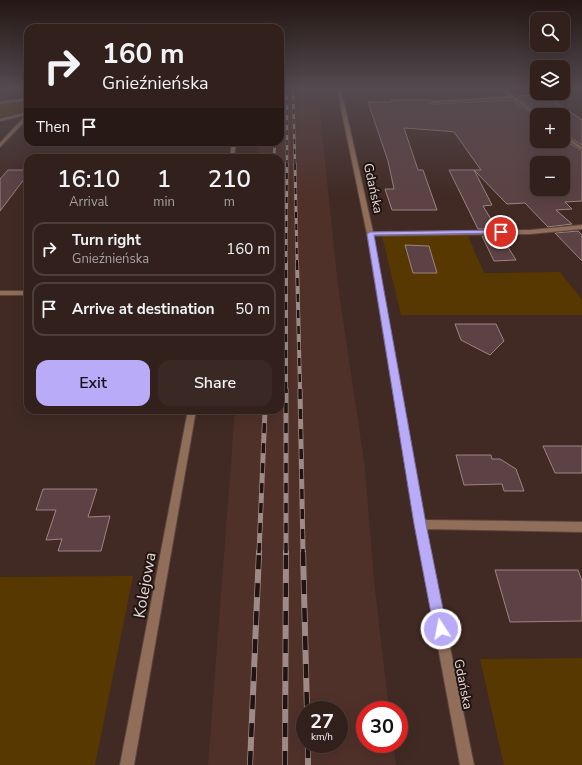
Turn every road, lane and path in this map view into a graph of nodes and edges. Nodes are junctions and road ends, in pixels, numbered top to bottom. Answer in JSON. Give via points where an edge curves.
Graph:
{"nodes":[{"id":1,"x":19,"y":125,"type":"edge"},
{"id":2,"x":347,"y":125,"type":"edge"},
{"id":3,"x":570,"y":140,"type":"edge"},
{"id":4,"x":0,"y":146,"type":"edge"},
{"id":5,"x":582,"y":149,"type":"edge"},
{"id":6,"x":582,"y":227,"type":"edge"},
{"id":7,"x":370,"y":234,"type":"junction"},
{"id":8,"x":0,"y":293,"type":"edge"},
{"id":9,"x":24,"y":293,"type":"edge"},
{"id":10,"x":191,"y":414,"type":"edge"},
{"id":11,"x":420,"y":524,"type":"junction"},
{"id":12,"x":582,"y":527,"type":"edge"},
{"id":13,"x":127,"y":765,"type":"edge"},
{"id":14,"x":467,"y":765,"type":"edge"}],
"edges":[{"from":1,"to":4,"type":"street"},
{"from":2,"to":7,"type":"street","name":"Gdańska"},
{"from":3,"to":5,"type":"street"},
{"from":6,"to":7,"type":"street","via":[[530,232]]},
{"from":7,"to":11,"type":"street","name":"Gdańska"},
{"from":8,"to":9,"type":"street"},
{"from":10,"to":13,"type":"street","name":"Kolejowa"},
{"from":11,"to":12,"type":"street"},
{"from":11,"to":14,"type":"street","name":"Gdańska"}]}
